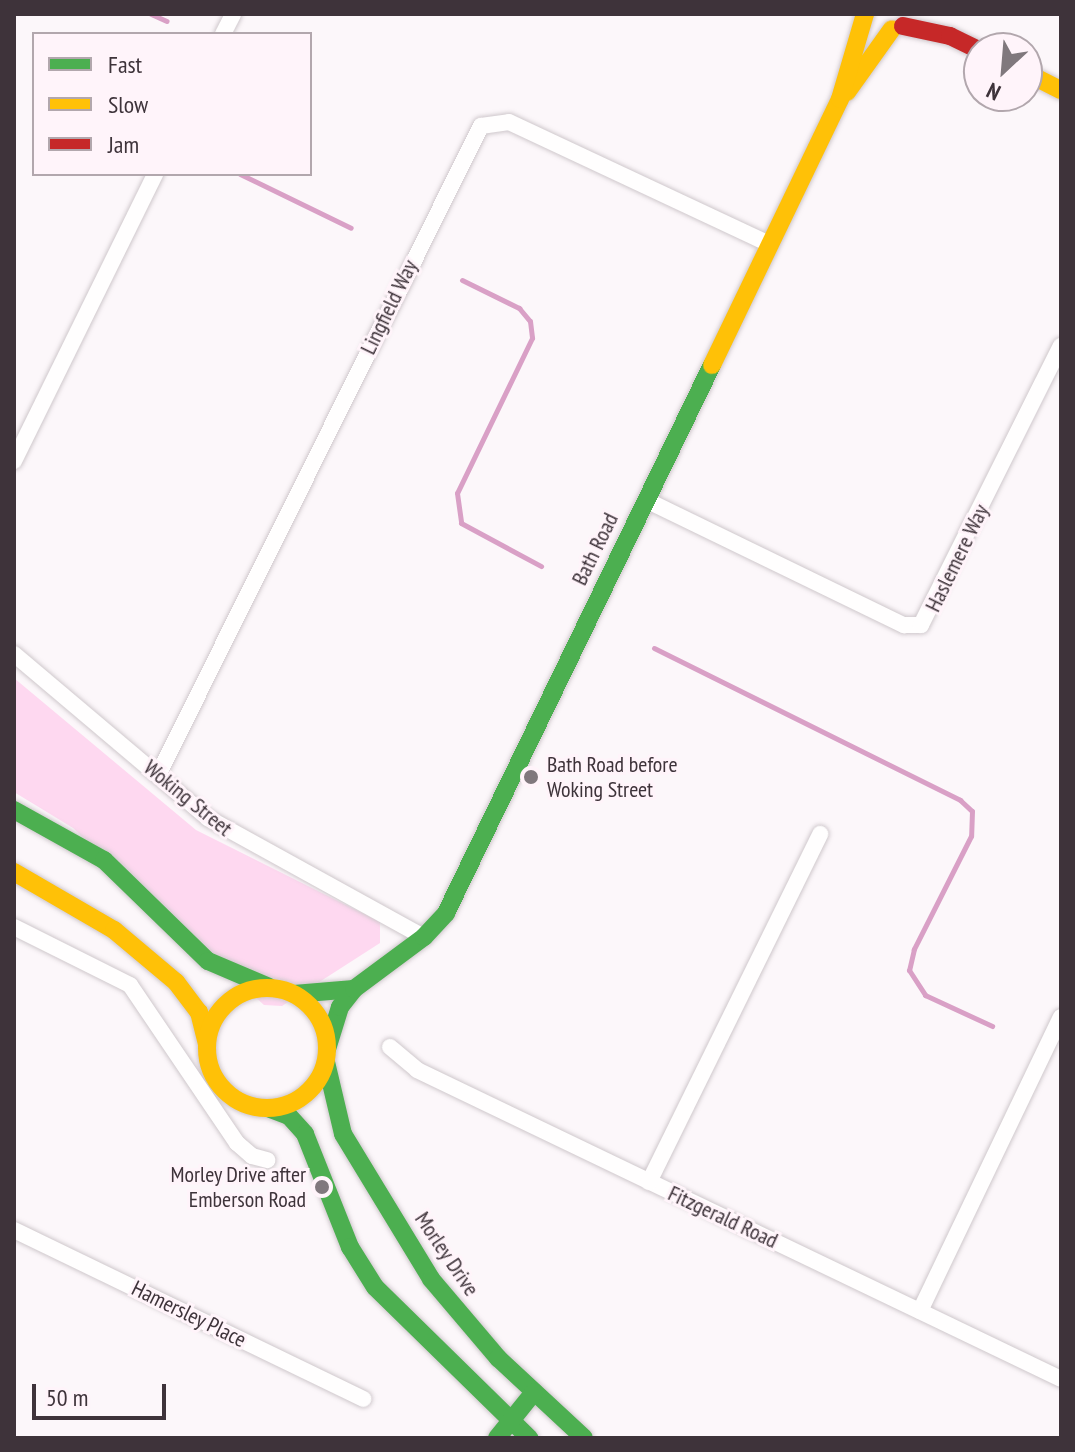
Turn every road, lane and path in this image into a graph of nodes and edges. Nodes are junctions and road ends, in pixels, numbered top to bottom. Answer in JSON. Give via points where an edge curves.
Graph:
{"nodes":[{"id":1,"x":233,"y":14,"type":"edge"},
{"id":2,"x":865,"y":14,"type":"edge"},
{"id":3,"x":933,"y":14,"type":"edge"},
{"id":4,"x":903,"y":23,"type":"edge"},
{"id":5,"x":224,"y":32,"type":"edge"},
{"id":6,"x":950,"y":36,"type":"junction"},
{"id":7,"x":963,"y":42,"type":"edge"},
{"id":8,"x":1043,"y":81,"type":"edge"},
{"id":9,"x":1061,"y":90,"type":"edge"},
{"id":10,"x":840,"y":99,"type":"junction"},
{"id":11,"x":154,"y":176,"type":"edge"},
{"id":12,"x":770,"y":244,"type":"junction"},
{"id":13,"x":1061,"y":346,"type":"edge"},
{"id":14,"x":14,"y":461,"type":"edge"},
{"id":15,"x":646,"y":500,"type":"junction"},
{"id":16,"x":14,"y":654,"type":"edge"},
{"id":17,"x":158,"y":775,"type":"junction"},
{"id":18,"x":14,"y":810,"type":"edge"},
{"id":19,"x":820,"y":834,"type":"dead end"},
{"id":20,"x":14,"y":872,"type":"edge"},
{"id":21,"x":14,"y":927,"type":"edge"},
{"id":22,"x":424,"y":937,"type":"junction"},
{"id":23,"x":274,"y":988,"type":"junction"},
{"id":24,"x":354,"y":989,"type":"junction"},
{"id":25,"x":294,"y":994,"type":"junction"},
{"id":26,"x":1061,"y":1017,"type":"edge"},
{"id":27,"x":207,"y":1045,"type":"junction"},
{"id":28,"x":390,"y":1047,"type":"dead end"},
{"id":29,"x":327,"y":1056,"type":"junction"},
{"id":30,"x":268,"y":1108,"type":"junction"},
{"id":31,"x":267,"y":1160,"type":"dead end"},
{"id":32,"x":649,"y":1182,"type":"junction"},
{"id":33,"x":14,"y":1230,"type":"edge"},
{"id":34,"x":920,"y":1311,"type":"junction"},
{"id":35,"x":1061,"y":1379,"type":"edge"},
{"id":36,"x":534,"y":1392,"type":"junction"},
{"id":37,"x":363,"y":1399,"type":"dead end"},
{"id":38,"x":549,"y":1407,"type":"junction"},
{"id":39,"x":510,"y":1419,"type":"junction"},
{"id":40,"x":525,"y":1437,"type":"edge"},
{"id":41,"x":497,"y":1438,"type":"edge"},
{"id":42,"x":584,"y":1438,"type":"edge"}],
"edges":[{"from":1,"to":5,"type":"street"},
{"from":2,"to":4,"type":"main road","via":[[879,28]]},
{"from":2,"to":10,"type":"main road","name":"Bath Road"},
{"from":3,"to":6,"type":"main road"},
{"from":4,"to":6,"type":"main road"},
{"from":4,"to":10,"type":"main road","name":"Bath Road"},
{"from":6,"to":7,"type":"main road"},
{"from":8,"to":9,"type":"main road"},
{"from":10,"to":12,"type":"main road","name":"Bath Road"},
{"from":11,"to":14,"type":"street"},
{"from":12,"to":15,"type":"main road","name":"Bath Road"},
{"from":12,"to":17,"type":"street","name":"Lingfield Way","via":[[509,122],[481,126]]},
{"from":13,"to":15,"type":"street","name":"Haslemere Way","via":[[921,625],[904,625]]},
{"from":15,"to":22,"type":"main road","name":"Bath Road","via":[[469,871],[446,913]]},
{"from":16,"to":17,"type":"street","name":"Woking Street"},
{"from":17,"to":22,"type":"street","name":"Woking Street","via":[[238,838]]},
{"from":18,"to":23,"type":"main road","via":[[104,860],[152,901],[208,961]]},
{"from":19,"to":32,"type":"street"},
{"from":20,"to":27,"type":"main road","via":[[114,930],[176,982],[199,1012]]},
{"from":21,"to":31,"type":"street","via":[[130,985],[237,1143]]},
{"from":22,"to":24,"type":"main road","name":"Bath Road"},
{"from":23,"to":25,"type":"main road"},
{"from":23,"to":27,"type":"main road","via":[[235,997],[216,1018]]},
{"from":24,"to":25,"type":"main road"},
{"from":24,"to":29,"type":"main road","name":"Bath Road","via":[[340,1007]]},
{"from":25,"to":29,"type":"main road","via":[[322,1022]]},
{"from":26,"to":34,"type":"street"},
{"from":27,"to":30,"type":"main road","via":[[217,1082],[248,1105]]},
{"from":28,"to":32,"type":"street","name":"Fitzgerald Road","via":[[417,1070]]},
{"from":29,"to":30,"type":"main road","via":[[305,1095]]},
{"from":29,"to":36,"type":"main road","name":"Morley Drive","via":[[343,1134],[431,1279]]},
{"from":30,"to":39,"type":"main road","via":[[289,1116],[305,1134],[350,1247],[375,1287],[403,1320]]},
{"from":32,"to":34,"type":"street","name":"Fitzgerald Road"},
{"from":33,"to":37,"type":"street","name":"Hamersley Place"},
{"from":34,"to":35,"type":"street","name":"Fitzgerald Road"},
{"from":36,"to":38,"type":"main road","name":"Morley Drive"},
{"from":36,"to":39,"type":"main road"},
{"from":38,"to":40,"type":"main road"},
{"from":38,"to":42,"type":"main road","name":"Morley Drive"},
{"from":39,"to":40,"type":"main road"},
{"from":39,"to":41,"type":"main road"}]}
